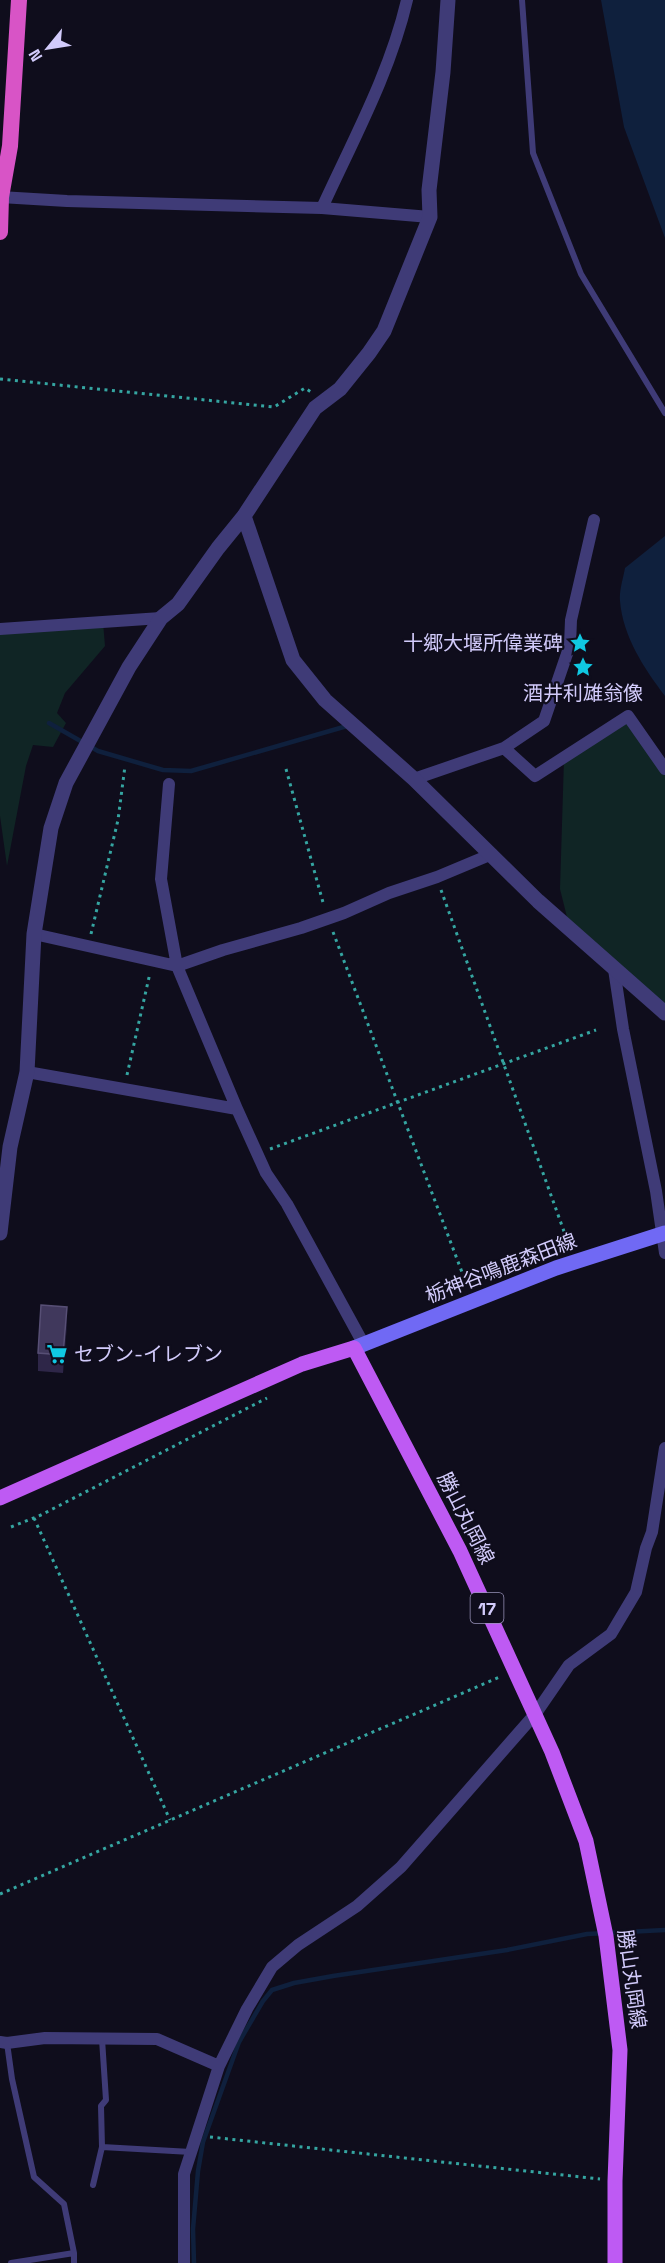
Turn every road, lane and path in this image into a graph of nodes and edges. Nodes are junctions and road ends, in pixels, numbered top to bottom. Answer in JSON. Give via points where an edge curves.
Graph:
{"nodes":[{"id":1,"x":19,"y":0,"type":"edge"},
{"id":2,"x":407,"y":0,"type":"edge"},
{"id":3,"x":448,"y":0,"type":"edge"},
{"id":4,"x":522,"y":0,"type":"edge"},
{"id":5,"x":0,"y":197,"type":"edge"},
{"id":6,"x":322,"y":208,"type":"junction"},
{"id":7,"x":430,"y":217,"type":"junction"},
{"id":8,"x":0,"y":232,"type":"edge"},
{"id":9,"x":0,"y":379,"type":"edge"},
{"id":10,"x":324,"y":401,"type":"junction"},
{"id":11,"x":665,"y":413,"type":"edge"},
{"id":12,"x":244,"y":516,"type":"junction"},
{"id":13,"x":594,"y":520,"type":"dead end"},
{"id":14,"x":161,"y":618,"type":"junction"},
{"id":15,"x":0,"y":629,"type":"edge"},
{"id":16,"x":504,"y":748,"type":"junction"},
{"id":17,"x":125,"y":766,"type":"dead end"},
{"id":18,"x":286,"y":769,"type":"dead end"},
{"id":19,"x":665,"y":769,"type":"edge"},
{"id":20,"x":414,"y":779,"type":"junction"},
{"id":21,"x":169,"y":784,"type":"dead end"},
{"id":22,"x":492,"y":854,"type":"junction"},
{"id":23,"x":437,"y":877,"type":"junction"},
{"id":24,"x":328,"y":918,"type":"junction"},
{"id":25,"x":34,"y":933,"type":"junction"},
{"id":26,"x":89,"y":944,"type":"junction"},
{"id":27,"x":153,"y":960,"type":"junction"},
{"id":28,"x":177,"y":966,"type":"junction"},
{"id":29,"x":614,"y":969,"type":"junction"},
{"id":30,"x":665,"y":1013,"type":"edge"},
{"id":31,"x":596,"y":1030,"type":"dead end"},
{"id":32,"x":27,"y":1072,"type":"junction"},
{"id":33,"x":124,"y":1089,"type":"junction"},
{"id":34,"x":237,"y":1109,"type":"junction"},
{"id":35,"x":257,"y":1154,"type":"junction"},
{"id":36,"x":0,"y":1233,"type":"edge"},
{"id":37,"x":663,"y":1234,"type":"edge"},
{"id":38,"x":665,"y":1253,"type":"edge"},
{"id":39,"x":575,"y":1261,"type":"junction"},
{"id":40,"x":472,"y":1301,"type":"junction"},
{"id":41,"x":358,"y":1346,"type":"junction"},
{"id":42,"x":277,"y":1394,"type":"dead end"},
{"id":43,"x":665,"y":1448,"type":"edge"},
{"id":44,"x":0,"y":1498,"type":"edge"},
{"id":45,"x":34,"y":1518,"type":"junction"},
{"id":46,"x":11,"y":1527,"type":"dead end"},
{"id":47,"x":516,"y":1669,"type":"junction"},
{"id":48,"x":536,"y":1713,"type":"junction"},
{"id":49,"x":170,"y":1820,"type":"junction"},
{"id":50,"x":0,"y":1894,"type":"edge"},
{"id":51,"x":102,"y":2038,"type":"junction"},
{"id":52,"x":4,"y":2042,"type":"edge"},
{"id":53,"x":219,"y":2066,"type":"junction"},
{"id":54,"x":197,"y":2136,"type":"junction"},
{"id":55,"x":102,"y":2147,"type":"junction"},
{"id":56,"x":191,"y":2152,"type":"junction"},
{"id":57,"x":615,"y":2181,"type":"junction"},
{"id":58,"x":93,"y":2186,"type":"dead end"},
{"id":59,"x":74,"y":2253,"type":"junction"},
{"id":60,"x":11,"y":2263,"type":"edge"},
{"id":61,"x":74,"y":2263,"type":"edge"},
{"id":62,"x":184,"y":2263,"type":"edge"},
{"id":63,"x":615,"y":2263,"type":"edge"}],
"edges":[{"from":1,"to":5,"type":"highway","via":[[10,146]]},
{"from":2,"to":6,"type":"street","via":[[377,87]]},
{"from":3,"to":7,"type":"street","via":[[429,190]]},
{"from":4,"to":11,"type":"lane","via":[[533,153],[582,274]]},
{"from":5,"to":6,"type":"street"},
{"from":5,"to":8,"type":"highway"},
{"from":6,"to":7,"type":"street"},
{"from":7,"to":10,"type":"street","via":[[384,331],[340,389]]},
{"from":9,"to":10,"type":"path","via":[[274,407],[305,388]]},
{"from":10,"to":12,"type":"street","via":[[315,408]]},
{"from":12,"to":14,"type":"street","via":[[178,604]]},
{"from":12,"to":20,"type":"street","via":[[293,660],[326,700]]},
{"from":13,"to":16,"type":"street","via":[[571,620],[570,645],[544,721]]},
{"from":14,"to":15,"type":"street"},
{"from":14,"to":25,"type":"street","via":[[66,783],[51,828]]},
{"from":16,"to":19,"type":"street","via":[[535,776],[628,716]]},
{"from":16,"to":20,"type":"street"},
{"from":17,"to":26,"type":"path","via":[[118,820]]},
{"from":18,"to":24,"type":"path"},
{"from":20,"to":22,"type":"street"},
{"from":21,"to":28,"type":"street","via":[[161,879]]},
{"from":22,"to":23,"type":"street"},
{"from":22,"to":29,"type":"street"},
{"from":23,"to":24,"type":"street"},
{"from":23,"to":39,"type":"path"},
{"from":24,"to":28,"type":"street"},
{"from":24,"to":40,"type":"path"},
{"from":25,"to":26,"type":"street"},
{"from":25,"to":32,"type":"street"},
{"from":26,"to":27,"type":"street"},
{"from":27,"to":28,"type":"street"},
{"from":27,"to":33,"type":"path"},
{"from":28,"to":34,"type":"street"},
{"from":29,"to":30,"type":"street"},
{"from":29,"to":37,"type":"street"},
{"from":31,"to":35,"type":"path"},
{"from":32,"to":33,"type":"street"},
{"from":32,"to":36,"type":"street","via":[[10,1147]]},
{"from":33,"to":34,"type":"street"},
{"from":34,"to":35,"type":"street"},
{"from":35,"to":41,"type":"street"},
{"from":37,"to":38,"type":"street"},
{"from":37,"to":39,"type":"main road","name":"栃神谷鳴鹿森田線"},
{"from":39,"to":40,"type":"main road","name":"栃神谷鳴鹿森田線"},
{"from":40,"to":41,"type":"main road","name":"栃神谷鳴鹿森田線"},
{"from":41,"to":44,"type":"main road","via":[[302,1364]]},
{"from":41,"to":47,"type":"main road","name":"勝山丸岡線","number":"17"},
{"from":42,"to":45,"type":"path"},
{"from":43,"to":48,"type":"street","via":[[652,1532],[636,1592],[611,1634],[569,1665]]},
{"from":45,"to":46,"type":"path"},
{"from":45,"to":49,"type":"path"},
{"from":47,"to":48,"type":"main road","name":"勝山丸岡線","number":"17"},
{"from":47,"to":49,"type":"path"},
{"from":48,"to":53,"type":"street","via":[[401,1867],[357,1906],[272,1967]]},
{"from":48,"to":57,"type":"main road","name":"勝山丸岡線","number":"17","via":[[586,1841],[606,1936],[620,2050]]},
{"from":49,"to":50,"type":"path"},
{"from":51,"to":52,"type":"street"},
{"from":51,"to":53,"type":"street","via":[[157,2038]]},
{"from":51,"to":55,"type":"lane","via":[[106,2100],[101,2106]]},
{"from":52,"to":59,"type":"lane","via":[[34,2176],[64,2204]]},
{"from":53,"to":54,"type":"street"},
{"from":54,"to":56,"type":"street"},
{"from":54,"to":57,"type":"path"},
{"from":55,"to":56,"type":"lane"},
{"from":55,"to":58,"type":"lane"},
{"from":56,"to":62,"type":"street","via":[[184,2174]]},
{"from":57,"to":63,"type":"main road","name":"勝山丸岡線","number":"17"},
{"from":59,"to":60,"type":"lane"},
{"from":59,"to":61,"type":"lane"}]}
